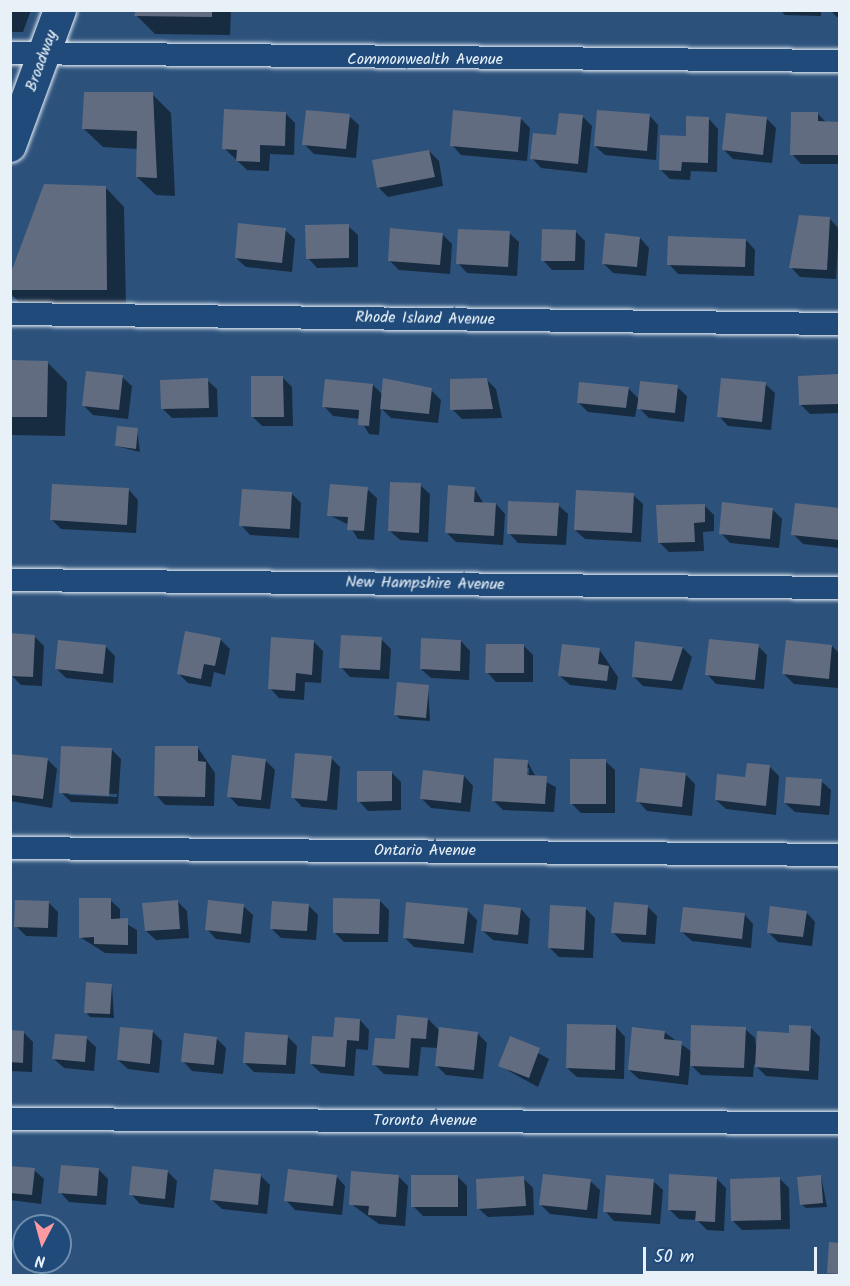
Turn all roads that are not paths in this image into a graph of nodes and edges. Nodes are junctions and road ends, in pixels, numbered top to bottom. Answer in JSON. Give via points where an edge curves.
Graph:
{"nodes":[{"id":1,"x":60,"y":10,"type":"edge"},
{"id":2,"x":10,"y":53,"type":"edge"},
{"id":3,"x":44,"y":54,"type":"junction"},
{"id":4,"x":840,"y":62,"type":"edge"},
{"id":5,"x":10,"y":146,"type":"edge"},
{"id":6,"x":10,"y":314,"type":"edge"},
{"id":7,"x":840,"y":324,"type":"edge"},
{"id":8,"x":10,"y":580,"type":"edge"},
{"id":9,"x":840,"y":588,"type":"edge"},
{"id":10,"x":10,"y":848,"type":"edge"},
{"id":11,"x":840,"y":855,"type":"edge"},
{"id":12,"x":10,"y":1119,"type":"edge"},
{"id":13,"x":840,"y":1123,"type":"edge"}],
"edges":[{"from":1,"to":3,"type":"main road","name":"Broadway"},
{"from":2,"to":3,"type":"street","name":"Commonwealth Avenue"},
{"from":3,"to":4,"type":"street","name":"Commonwealth Avenue"},
{"from":3,"to":5,"type":"main road","name":"Broadway"},
{"from":6,"to":7,"type":"street","name":"Rhode Island Avenue"},
{"from":8,"to":9,"type":"street","name":"New Hampshire Avenue"},
{"from":10,"to":11,"type":"street","name":"Ontario Avenue"},
{"from":12,"to":13,"type":"street","name":"Toronto Avenue"}]}
